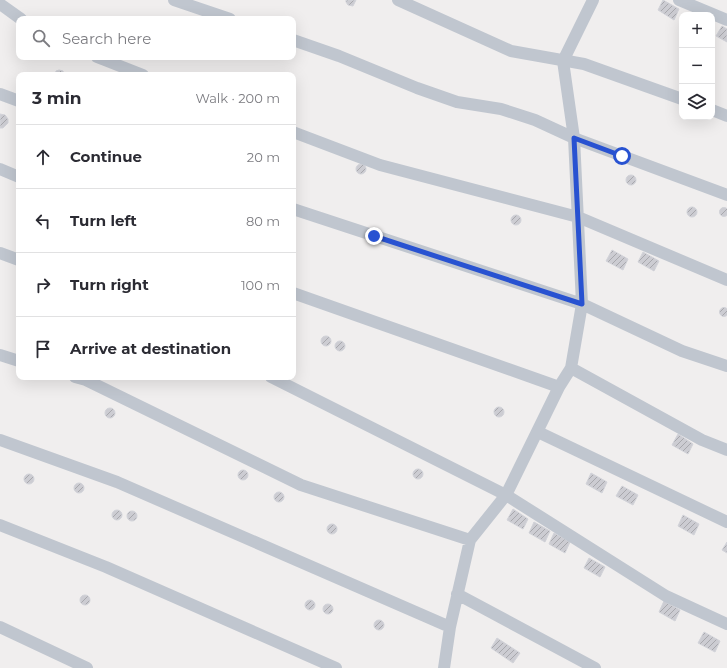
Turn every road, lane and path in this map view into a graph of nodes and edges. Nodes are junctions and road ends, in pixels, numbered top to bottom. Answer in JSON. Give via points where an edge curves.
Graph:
{"nodes":[{"id":1,"x":174,"y":0,"type":"edge"},
{"id":2,"x":398,"y":0,"type":"edge"},
{"id":3,"x":593,"y":0,"type":"edge"},
{"id":4,"x":679,"y":0,"type":"edge"},
{"id":5,"x":0,"y":4,"type":"edge"},
{"id":6,"x":17,"y":16,"type":"edge"},
{"id":7,"x":221,"y":16,"type":"edge"},
{"id":8,"x":727,"y":20,"type":"edge"},
{"id":9,"x":296,"y":41,"type":"edge"},
{"id":10,"x":105,"y":60,"type":"edge"},
{"id":11,"x":563,"y":61,"type":"junction"},
{"id":12,"x":135,"y":72,"type":"edge"},
{"id":13,"x":0,"y":94,"type":"edge"},
{"id":14,"x":679,"y":98,"type":"edge"},
{"id":15,"x":16,"y":100,"type":"edge"},
{"id":16,"x":715,"y":111,"type":"edge"},
{"id":17,"x":727,"y":116,"type":"edge"},
{"id":18,"x":296,"y":133,"type":"edge"},
{"id":19,"x":574,"y":138,"type":"junction"},
{"id":20,"x":0,"y":169,"type":"edge"},
{"id":21,"x":16,"y":176,"type":"edge"},
{"id":22,"x":727,"y":195,"type":"edge"},
{"id":23,"x":296,"y":210,"type":"edge"},
{"id":24,"x":578,"y":217,"type":"junction"},
{"id":25,"x":0,"y":253,"type":"edge"},
{"id":26,"x":16,"y":259,"type":"edge"},
{"id":27,"x":727,"y":280,"type":"edge"},
{"id":28,"x":296,"y":294,"type":"edge"},
{"id":29,"x":582,"y":304,"type":"junction"},
{"id":30,"x":0,"y":355,"type":"edge"},
{"id":31,"x":16,"y":360,"type":"edge"},
{"id":32,"x":727,"y":366,"type":"edge"},
{"id":33,"x":571,"y":368,"type":"junction"},
{"id":34,"x":86,"y":380,"type":"edge"},
{"id":35,"x":277,"y":380,"type":"edge"},
{"id":36,"x":559,"y":387,"type":"junction"},
{"id":37,"x":538,"y":432,"type":"junction"},
{"id":38,"x":0,"y":440,"type":"edge"},
{"id":39,"x":727,"y":450,"type":"edge"},
{"id":40,"x":506,"y":495,"type":"junction"},
{"id":41,"x":727,"y":522,"type":"edge"},
{"id":42,"x":0,"y":525,"type":"edge"},
{"id":43,"x":470,"y":540,"type":"junction"},
{"id":44,"x":458,"y":594,"type":"junction"},
{"id":45,"x":727,"y":624,"type":"edge"},
{"id":46,"x":0,"y":627,"type":"edge"},
{"id":47,"x":450,"y":627,"type":"junction"},
{"id":48,"x":87,"y":668,"type":"edge"},
{"id":49,"x":336,"y":668,"type":"edge"},
{"id":50,"x":444,"y":668,"type":"edge"},
{"id":51,"x":595,"y":668,"type":"edge"}],
"edges":[{"from":1,"to":7,"type":"street"},
{"from":2,"to":11,"type":"street","via":[[511,51]]},
{"from":3,"to":11,"type":"street"},
{"from":4,"to":8,"type":"street"},
{"from":5,"to":6,"type":"street"},
{"from":9,"to":19,"type":"street","via":[[424,91],[457,102],[501,108]]},
{"from":10,"to":12,"type":"street"},
{"from":11,"to":14,"type":"street","via":[[584,64]]},
{"from":11,"to":19,"type":"street"},
{"from":13,"to":15,"type":"street"},
{"from":16,"to":17,"type":"street"},
{"from":18,"to":24,"type":"street","via":[[380,165]]},
{"from":19,"to":22,"type":"street"},
{"from":19,"to":24,"type":"street"},
{"from":20,"to":21,"type":"street"},
{"from":23,"to":29,"type":"street"},
{"from":24,"to":27,"type":"street"},
{"from":24,"to":29,"type":"street"},
{"from":25,"to":26,"type":"street"},
{"from":28,"to":36,"type":"street"},
{"from":29,"to":32,"type":"street","via":[[682,351]]},
{"from":29,"to":33,"type":"street"},
{"from":30,"to":31,"type":"street"},
{"from":33,"to":36,"type":"street"},
{"from":33,"to":39,"type":"street","via":[[702,440]]},
{"from":34,"to":43,"type":"street","via":[[302,484]]},
{"from":35,"to":40,"type":"street"},
{"from":36,"to":37,"type":"street"},
{"from":37,"to":40,"type":"street"},
{"from":37,"to":41,"type":"street"},
{"from":38,"to":47,"type":"street","via":[[116,482]]},
{"from":40,"to":43,"type":"street"},
{"from":40,"to":45,"type":"street","via":[[666,596]]},
{"from":42,"to":49,"type":"street","via":[[106,567]]},
{"from":43,"to":44,"type":"street"},
{"from":44,"to":47,"type":"street"},
{"from":44,"to":51,"type":"street"},
{"from":46,"to":48,"type":"street"},
{"from":47,"to":50,"type":"street"}]}
